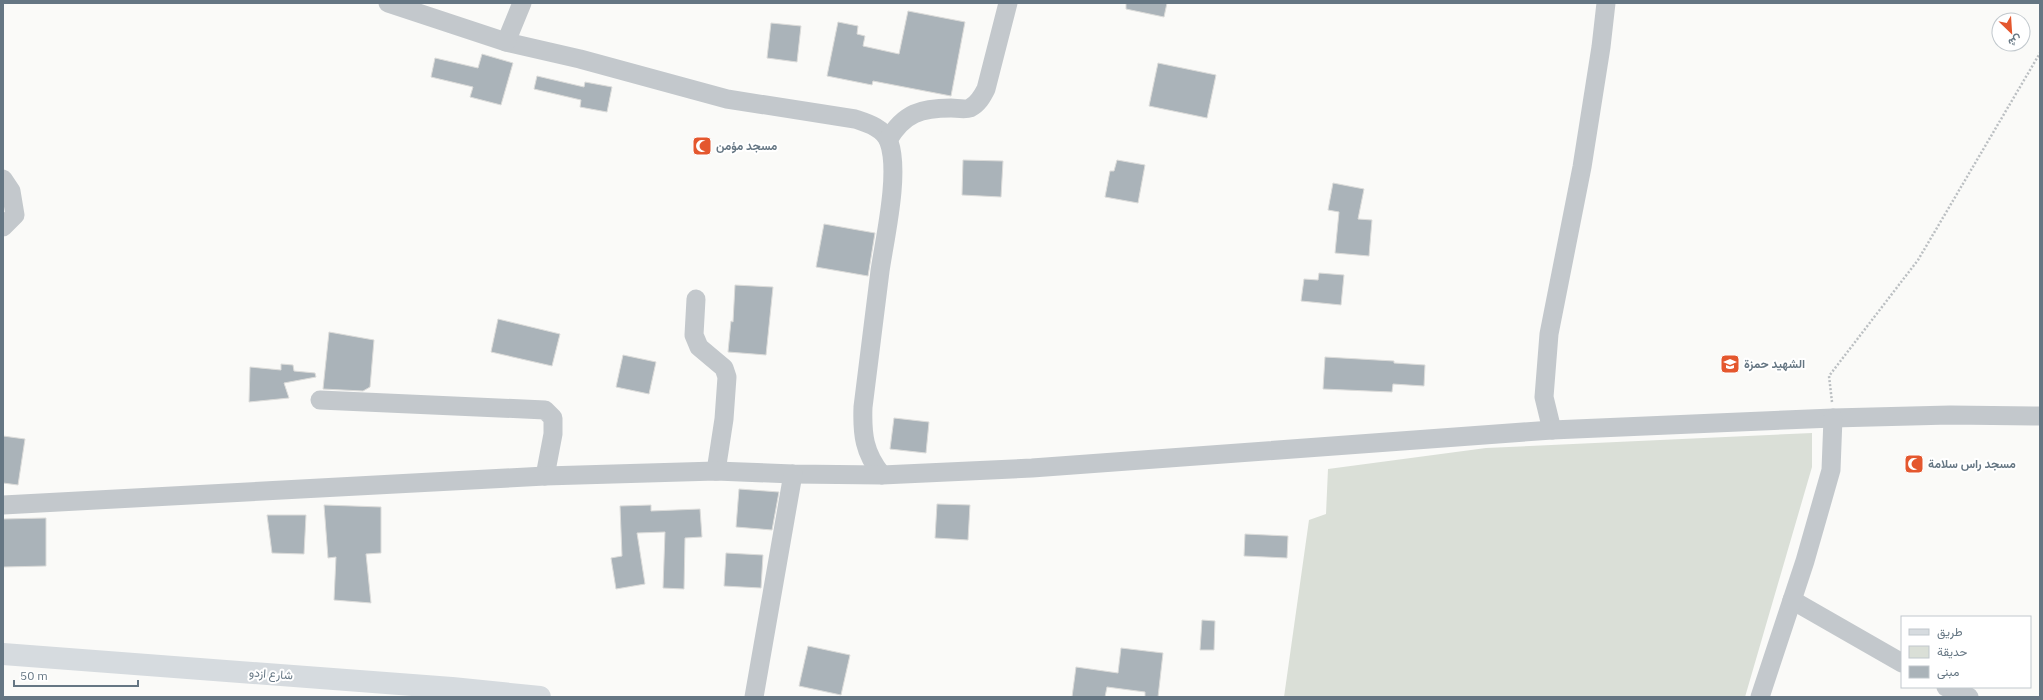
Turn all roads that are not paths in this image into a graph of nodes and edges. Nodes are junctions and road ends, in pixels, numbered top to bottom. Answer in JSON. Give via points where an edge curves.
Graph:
{"nodes":[{"id":1,"x":388,"y":3,"type":"edge"},
{"id":2,"x":522,"y":3,"type":"edge"},
{"id":3,"x":1008,"y":3,"type":"edge"},
{"id":4,"x":1606,"y":3,"type":"edge"},
{"id":5,"x":506,"y":42,"type":"junction"},
{"id":6,"x":888,"y":140,"type":"junction"},
{"id":7,"x":3,"y":180,"type":"edge"},
{"id":8,"x":3,"y":227,"type":"edge"},
{"id":9,"x":696,"y":298,"type":"dead end"},
{"id":10,"x":320,"y":400,"type":"dead end"},
{"id":11,"x":2040,"y":416,"type":"edge"},
{"id":12,"x":1833,"y":418,"type":"junction"},
{"id":13,"x":1552,"y":430,"type":"junction"},
{"id":14,"x":716,"y":471,"type":"junction"},
{"id":15,"x":793,"y":474,"type":"junction"},
{"id":16,"x":882,"y":474,"type":"junction"},
{"id":17,"x":545,"y":476,"type":"junction"},
{"id":18,"x":3,"y":505,"type":"edge"},
{"id":19,"x":1792,"y":600,"type":"junction"},
{"id":20,"x":3,"y":654,"type":"edge"},
{"id":21,"x":1901,"y":662,"type":"edge"},
{"id":22,"x":1948,"y":688,"type":"edge"},
{"id":23,"x":451,"y":693,"type":"edge"},
{"id":24,"x":540,"y":697,"type":"edge"},
{"id":25,"x":754,"y":697,"type":"edge"},
{"id":26,"x":1760,"y":697,"type":"edge"},
{"id":27,"x":1969,"y":697,"type":"edge"}],
"edges":[{"from":1,"to":5,"type":"street"},
{"from":2,"to":5,"type":"street"},
{"from":3,"to":6,"type":"street","via":[[986,89],[980,100],[969,108],[925,109],[910,115],[897,126]]},
{"from":4,"to":13,"type":"street","via":[[1582,167],[1549,334],[1544,397]]},
{"from":5,"to":6,"type":"street","via":[[580,59],[727,99],[855,119],[881,130]]},
{"from":6,"to":16,"type":"street","via":[[892,154],[890,198],[862,427],[868,454]]},
{"from":7,"to":8,"type":"street","via":[[10,191],[15,215]]},
{"from":9,"to":14,"type":"street","via":[[694,334],[700,347],[724,368],[727,377]]},
{"from":10,"to":17,"type":"street","via":[[545,410],[553,418],[553,434]]},
{"from":11,"to":12,"type":"street"},
{"from":12,"to":13,"type":"street"},
{"from":12,"to":19,"type":"street","via":[[1831,470]]},
{"from":13,"to":16,"type":"street","via":[[1151,461]]},
{"from":14,"to":15,"type":"street"},
{"from":14,"to":17,"type":"street"},
{"from":15,"to":16,"type":"street"},
{"from":15,"to":25,"type":"street"},
{"from":17,"to":18,"type":"street"},
{"from":19,"to":21,"type":"street"},
{"from":19,"to":26,"type":"street"},
{"from":20,"to":23,"type":"street","name":"شارع ازدو"},
{"from":22,"to":27,"type":"street"},
{"from":23,"to":24,"type":"street","name":"شارع ازدو"}]}
